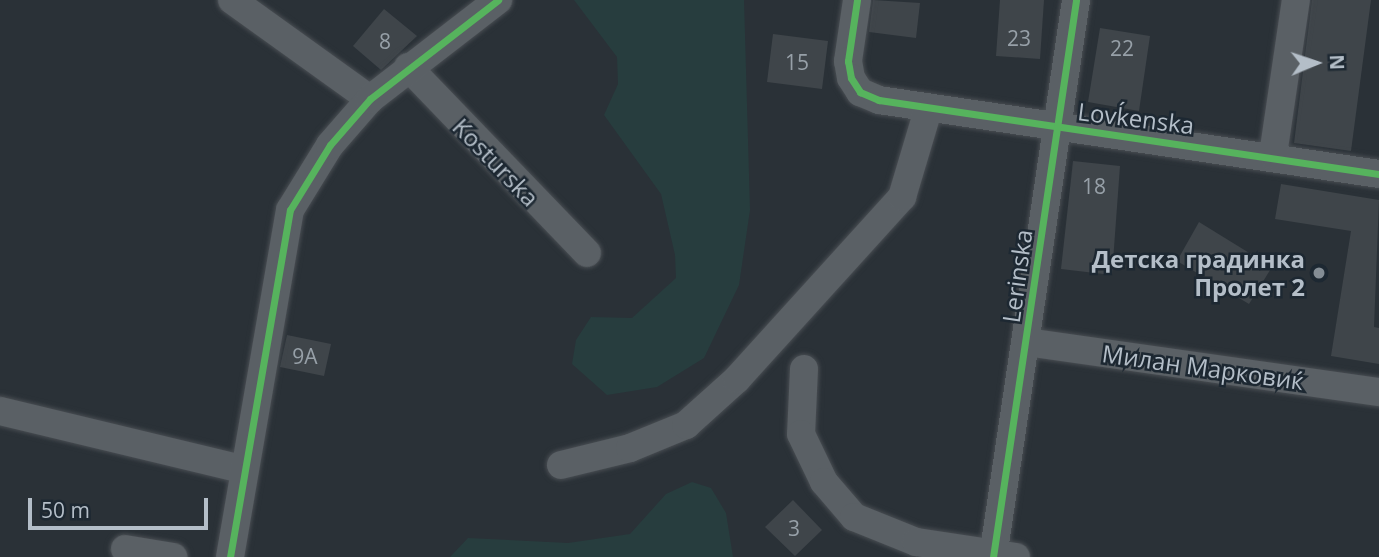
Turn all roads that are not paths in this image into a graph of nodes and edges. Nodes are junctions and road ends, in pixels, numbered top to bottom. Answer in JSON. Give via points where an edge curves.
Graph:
{"nodes":[{"id":1,"x":232,"y":0,"type":"edge"},
{"id":2,"x":498,"y":0,"type":"edge"},
{"id":3,"x":857,"y":0,"type":"edge"},
{"id":4,"x":1076,"y":0,"type":"edge"},
{"id":5,"x":1296,"y":0,"type":"edge"},
{"id":6,"x":408,"y":67,"type":"junction"},
{"id":7,"x":370,"y":99,"type":"junction"},
{"id":8,"x":928,"y":110,"type":"junction"},
{"id":9,"x":1058,"y":128,"type":"junction"},
{"id":10,"x":1273,"y":155,"type":"junction"},
{"id":11,"x":1379,"y":174,"type":"edge"},
{"id":12,"x":587,"y":253,"type":"dead end"},
{"id":13,"x":1027,"y":342,"type":"junction"},
{"id":14,"x":804,"y":369,"type":"dead end"},
{"id":15,"x":1379,"y":392,"type":"edge"},
{"id":16,"x":0,"y":411,"type":"edge"},
{"id":17,"x":561,"y":465,"type":"dead end"},
{"id":18,"x":242,"y":469,"type":"junction"},
{"id":19,"x":125,"y":549,"type":"dead end"},
{"id":20,"x":1001,"y":556,"type":"edge"},
{"id":21,"x":173,"y":557,"type":"edge"},
{"id":22,"x":230,"y":557,"type":"edge"}],
"edges":[{"from":1,"to":7,"type":"street"},
{"from":2,"to":6,"type":"street"},
{"from":3,"to":8,"type":"street","name":"Lovḱenska","via":[[848,61],[860,92]]},
{"from":4,"to":9,"type":"street","name":"Lerinska"},
{"from":5,"to":10,"type":"street"},
{"from":6,"to":7,"type":"street"},
{"from":6,"to":12,"type":"street","name":"Kosturska"},
{"from":7,"to":18,"type":"street","via":[[330,145],[290,210]]},
{"from":8,"to":9,"type":"street","name":"Lovḱenska"},
{"from":8,"to":17,"type":"street","via":[[902,197],[737,379],[686,425],[629,448]]},
{"from":9,"to":10,"type":"street","name":"Lovḱenska"},
{"from":9,"to":13,"type":"street","name":"Lerinska"},
{"from":10,"to":11,"type":"street","name":"Lovḱenska"},
{"from":13,"to":15,"type":"street","name":"Милан Марковиќ"},
{"from":13,"to":20,"type":"street","name":"Lerinska"},
{"from":14,"to":20,"type":"street","via":[[801,434],[824,482],[854,517],[916,541]]},
{"from":16,"to":18,"type":"street"},
{"from":18,"to":22,"type":"street"},
{"from":19,"to":21,"type":"street"}]}
